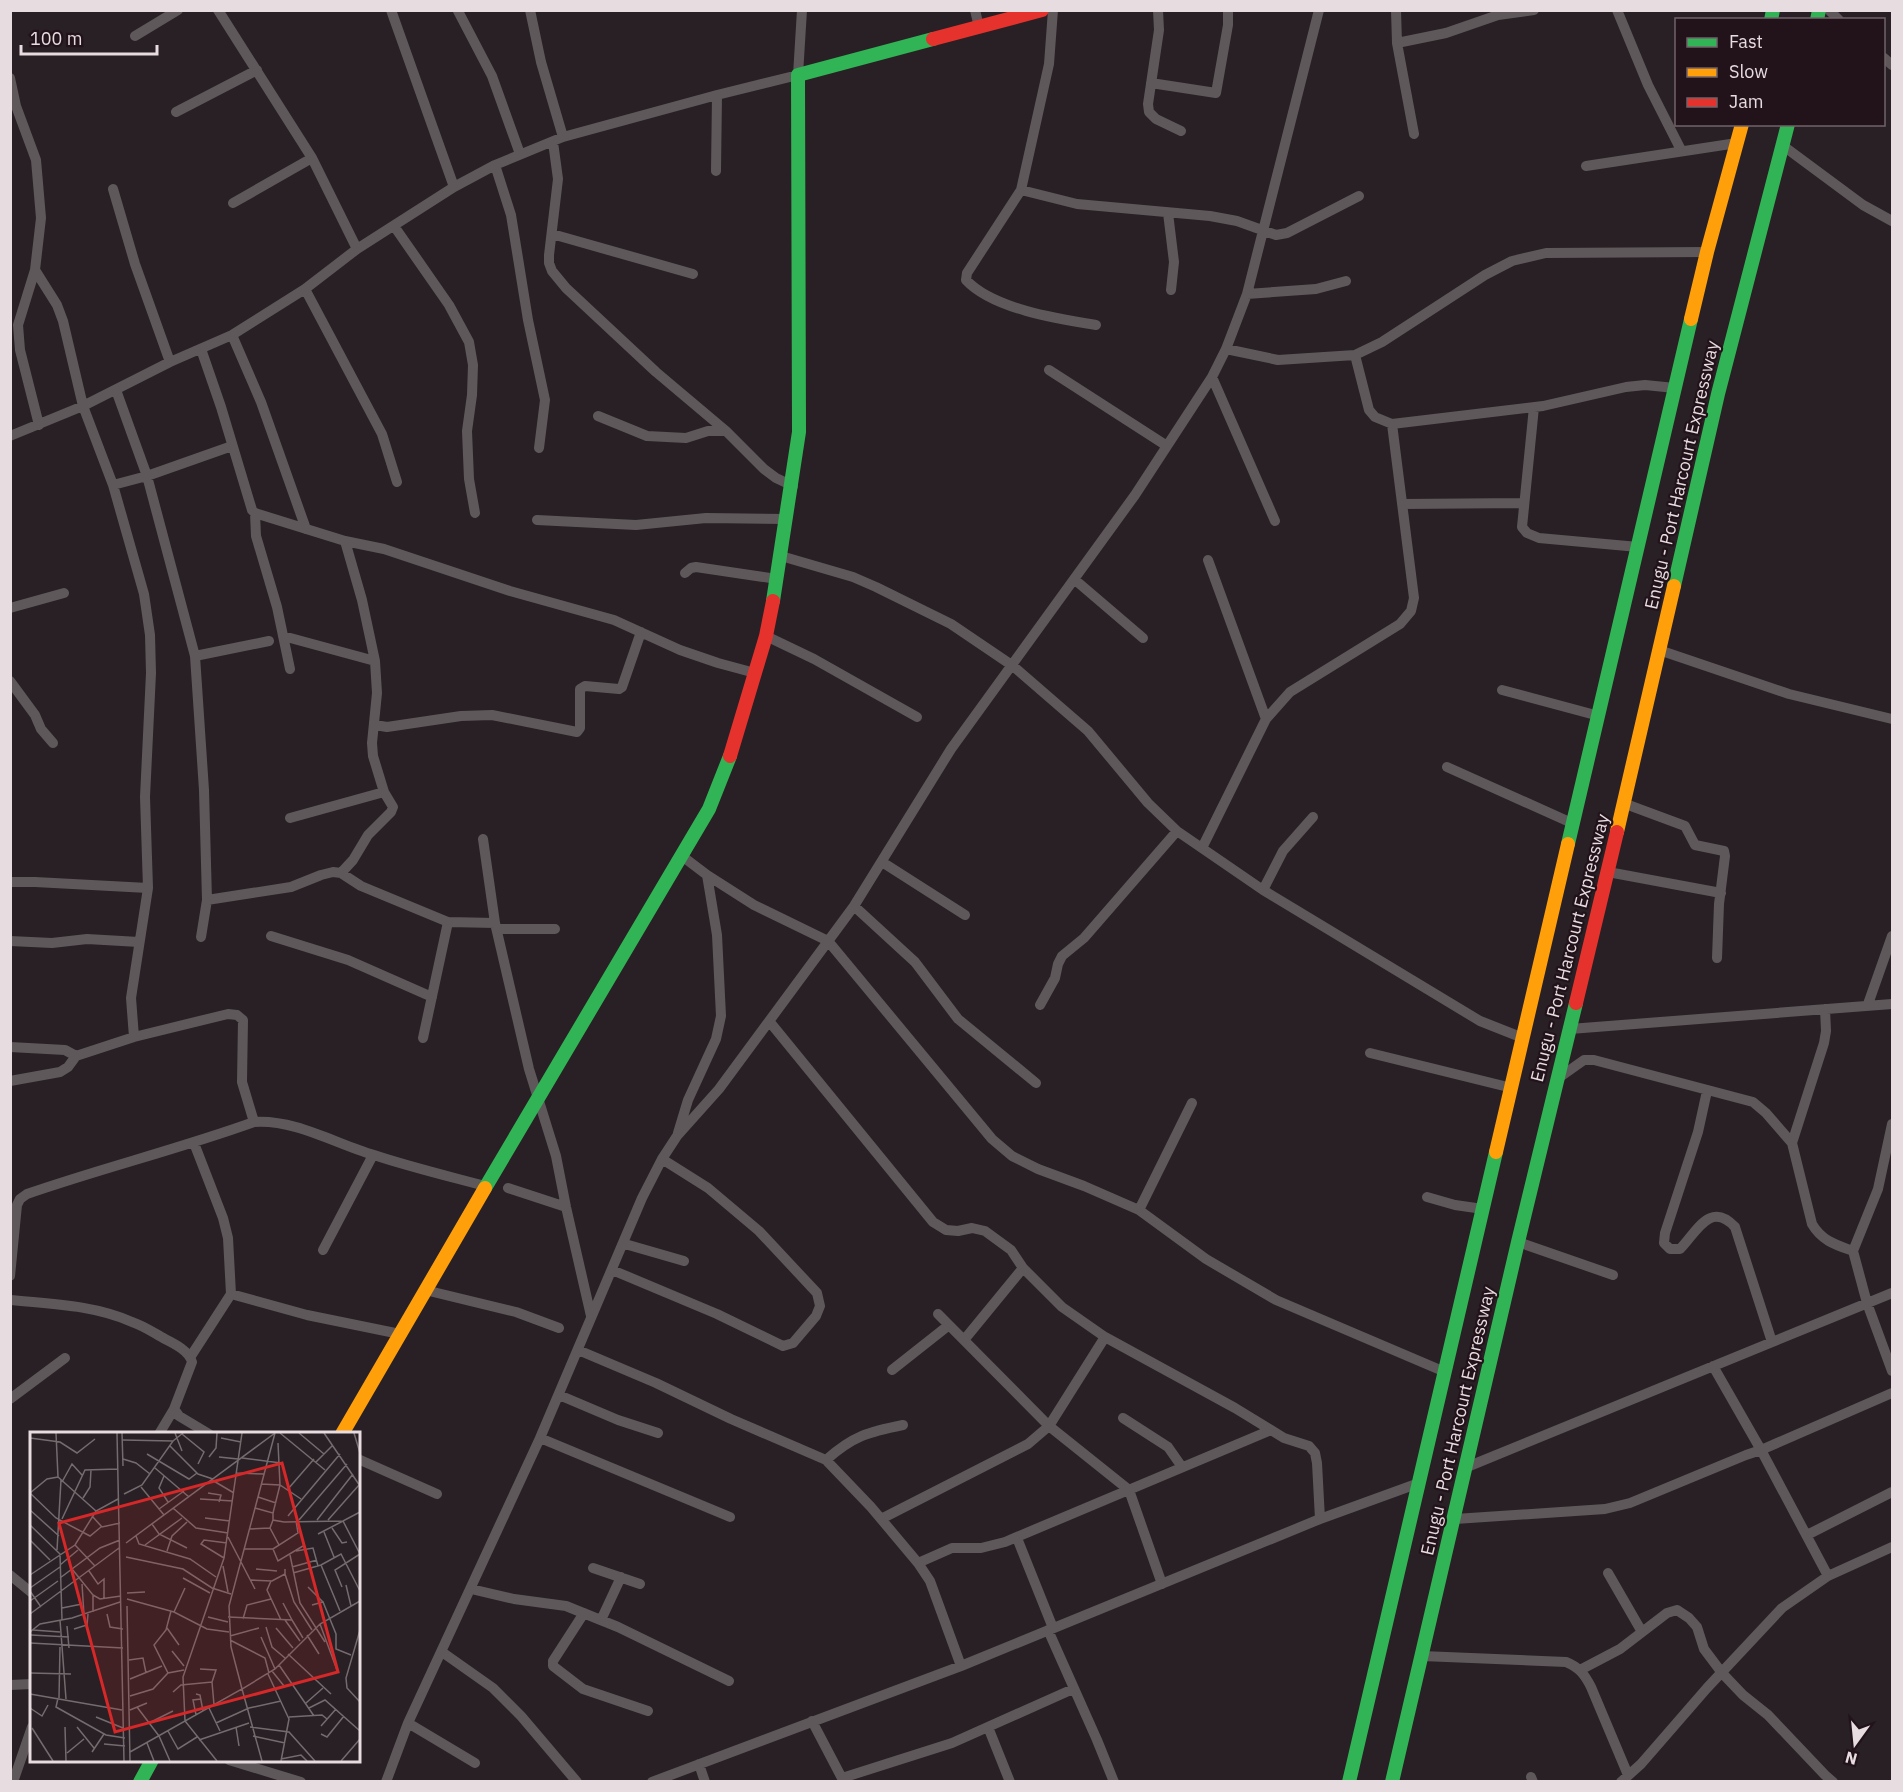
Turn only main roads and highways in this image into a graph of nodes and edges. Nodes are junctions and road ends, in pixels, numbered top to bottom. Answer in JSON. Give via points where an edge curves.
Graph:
{"nodes":[{"id":1,"x":1042,"y":10,"type":"edge"},
{"id":2,"x":1741,"y":126,"type":"edge"},
{"id":3,"x":1787,"y":126,"type":"edge"},
{"id":4,"x":343,"y":1432,"type":"edge"},
{"id":5,"x":151,"y":1762,"type":"edge"},
{"id":6,"x":141,"y":1782,"type":"edge"},
{"id":7,"x":1348,"y":1782,"type":"edge"},
{"id":8,"x":1392,"y":1782,"type":"edge"}],
"edges":[{"from":1,"to":4,"type":"main road","via":[[798,75],[799,432],[782,556],[766,636],[728,764],[709,809],[682,856]]},
{"from":2,"to":7,"type":"main road","name":"Enugu - Port Harcourt Expressway","via":[[1707,252]]},
{"from":3,"to":8,"type":"main road","name":"Enugu - Port Harcourt Expressway","via":[[1718,394]]},
{"from":5,"to":6,"type":"main road"}]}
